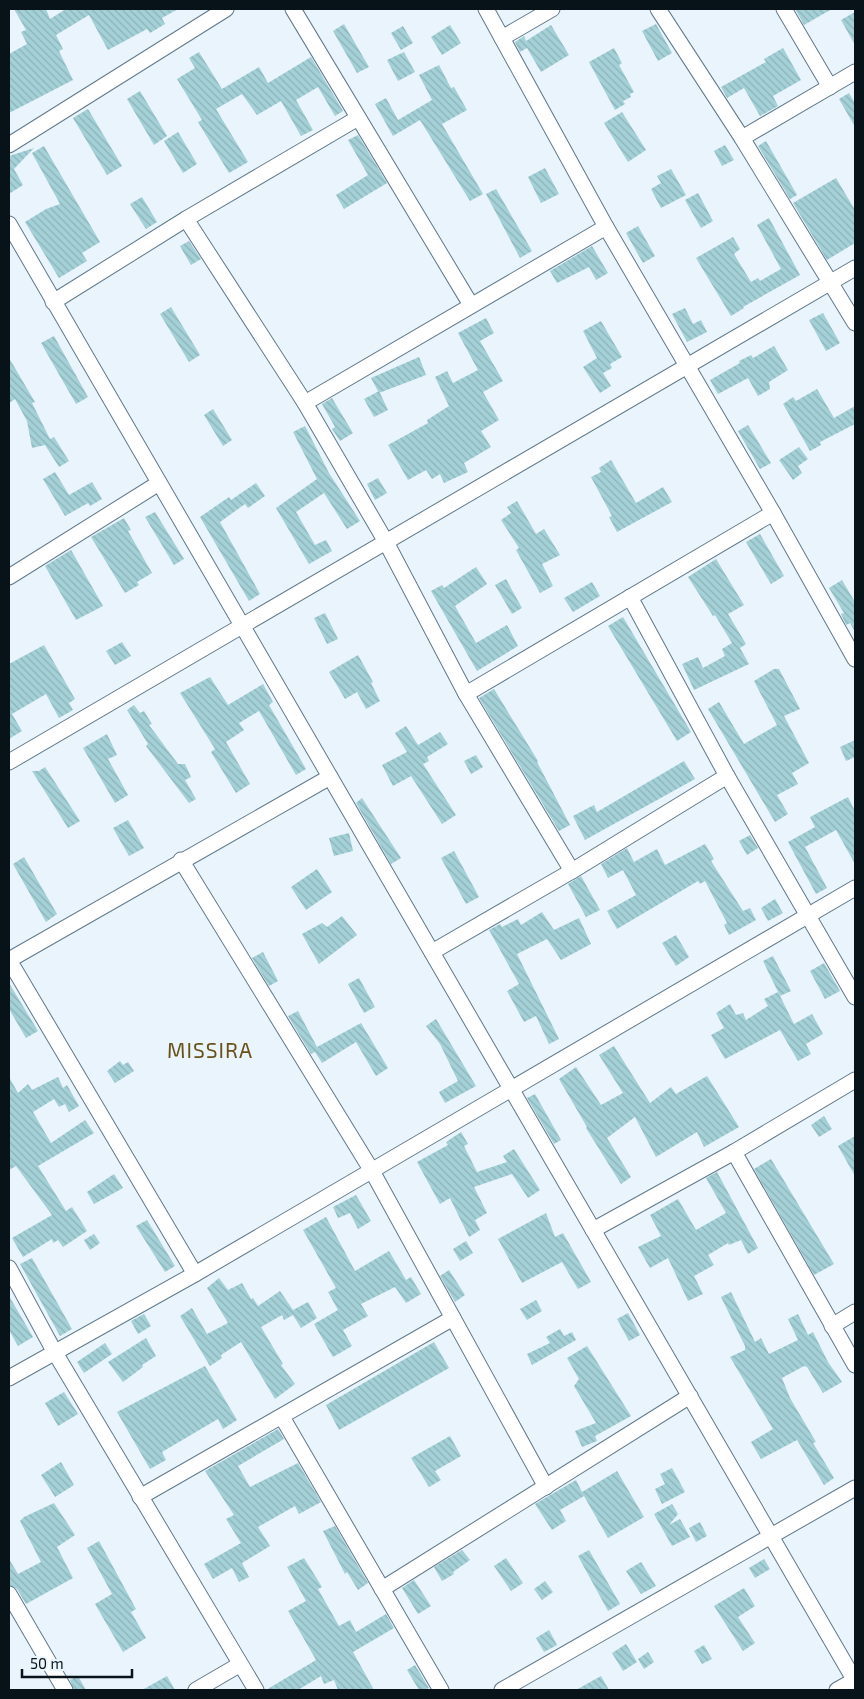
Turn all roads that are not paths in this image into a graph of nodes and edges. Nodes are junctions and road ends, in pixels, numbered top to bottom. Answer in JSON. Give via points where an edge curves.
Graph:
{"nodes":[{"id":1,"x":226,"y":9,"type":"edge"},
{"id":2,"x":293,"y":9,"type":"edge"},
{"id":3,"x":486,"y":9,"type":"edge"},
{"id":4,"x":552,"y":9,"type":"edge"},
{"id":5,"x":658,"y":9,"type":"edge"},
{"id":6,"x":784,"y":9,"type":"edge"},
{"id":7,"x":502,"y":38,"type":"junction"},
{"id":8,"x":855,"y":72,"type":"edge"},
{"id":9,"x":830,"y":87,"type":"junction"},
{"id":10,"x":358,"y":118,"type":"junction"},
{"id":11,"x":742,"y":138,"type":"junction"},
{"id":12,"x":9,"y":145,"type":"edge"},
{"id":13,"x":186,"y":219,"type":"junction"},
{"id":14,"x":9,"y":224,"type":"edge"},
{"id":15,"x":606,"y":227,"type":"junction"},
{"id":16,"x":855,"y":268,"type":"edge"},
{"id":17,"x":831,"y":282,"type":"junction"},
{"id":18,"x":54,"y":302,"type":"junction"},
{"id":19,"x":472,"y":305,"type":"junction"},
{"id":20,"x":855,"y":323,"type":"edge"},
{"id":21,"x":687,"y":368,"type":"junction"},
{"id":22,"x":305,"y":403,"type":"junction"},
{"id":23,"x":159,"y":483,"type":"junction"},
{"id":24,"x":773,"y":513,"type":"junction"},
{"id":25,"x":386,"y":542,"type":"junction"},
{"id":26,"x":11,"y":570,"type":"edge"},
{"id":27,"x":630,"y":597,"type":"junction"},
{"id":28,"x":242,"y":626,"type":"junction"},
{"id":29,"x":855,"y":659,"type":"edge"},
{"id":30,"x":466,"y":694,"type":"junction"},
{"id":31,"x":9,"y":762,"type":"edge"},
{"id":32,"x":727,"y":776,"type":"junction"},
{"id":33,"x":330,"y":777,"type":"junction"},
{"id":34,"x":181,"y":860,"type":"junction"},
{"id":35,"x":572,"y":871,"type":"junction"},
{"id":36,"x":855,"y":888,"type":"edge"},
{"id":37,"x":808,"y":916,"type":"junction"},
{"id":38,"x":432,"y":952,"type":"junction"},
{"id":39,"x":9,"y":960,"type":"edge"},
{"id":40,"x":855,"y":997,"type":"edge"},
{"id":41,"x":855,"y":1080,"type":"edge"},
{"id":42,"x":512,"y":1090,"type":"junction"},
{"id":43,"x":734,"y":1152,"type":"junction"},
{"id":44,"x":372,"y":1171,"type":"junction"},
{"id":45,"x":593,"y":1230,"type":"junction"},
{"id":46,"x":9,"y":1268,"type":"edge"},
{"id":47,"x":195,"y":1274,"type":"junction"},
{"id":48,"x":855,"y":1312,"type":"edge"},
{"id":49,"x":453,"y":1318,"type":"junction"},
{"id":50,"x":832,"y":1326,"type":"junction"},
{"id":51,"x":54,"y":1352,"type":"junction"},
{"id":52,"x":855,"y":1365,"type":"edge"},
{"id":53,"x":9,"y":1378,"type":"edge"},
{"id":54,"x":690,"y":1396,"type":"junction"},
{"id":55,"x":282,"y":1417,"type":"junction"},
{"id":56,"x":546,"y":1487,"type":"junction"},
{"id":57,"x":855,"y":1488,"type":"edge"},
{"id":58,"x":140,"y":1497,"type":"junction"},
{"id":59,"x":771,"y":1536,"type":"junction"},
{"id":60,"x":382,"y":1589,"type":"junction"},
{"id":61,"x":9,"y":1594,"type":"edge"},
{"id":62,"x":239,"y":1665,"type":"junction"},
{"id":63,"x":855,"y":1680,"type":"edge"},
{"id":64,"x":65,"y":1690,"type":"edge"},
{"id":65,"x":196,"y":1690,"type":"edge"},
{"id":66,"x":256,"y":1690,"type":"edge"},
{"id":67,"x":441,"y":1690,"type":"edge"},
{"id":68,"x":502,"y":1690,"type":"edge"},
{"id":69,"x":837,"y":1690,"type":"edge"}],
"edges":[{"from":1,"to":12,"type":"street"},
{"from":2,"to":10,"type":"street"},
{"from":3,"to":7,"type":"street"},
{"from":4,"to":7,"type":"street"},
{"from":5,"to":11,"type":"street"},
{"from":6,"to":9,"type":"street"},
{"from":7,"to":15,"type":"street"},
{"from":8,"to":9,"type":"street"},
{"from":9,"to":11,"type":"street"},
{"from":10,"to":13,"type":"street"},
{"from":10,"to":19,"type":"street"},
{"from":11,"to":17,"type":"street"},
{"from":13,"to":18,"type":"street"},
{"from":13,"to":22,"type":"street"},
{"from":14,"to":18,"type":"street"},
{"from":15,"to":19,"type":"street"},
{"from":15,"to":21,"type":"street"},
{"from":16,"to":17,"type":"street"},
{"from":17,"to":20,"type":"street"},
{"from":17,"to":21,"type":"street"},
{"from":18,"to":23,"type":"street"},
{"from":19,"to":22,"type":"street"},
{"from":21,"to":24,"type":"street"},
{"from":21,"to":25,"type":"street"},
{"from":22,"to":25,"type":"street"},
{"from":23,"to":26,"type":"street"},
{"from":23,"to":28,"type":"street"},
{"from":24,"to":27,"type":"street"},
{"from":24,"to":29,"type":"street"},
{"from":25,"to":28,"type":"street"},
{"from":25,"to":30,"type":"street"},
{"from":27,"to":30,"type":"street"},
{"from":27,"to":32,"type":"street"},
{"from":28,"to":31,"type":"street"},
{"from":28,"to":33,"type":"street"},
{"from":30,"to":35,"type":"street"},
{"from":32,"to":35,"type":"street"},
{"from":32,"to":37,"type":"street"},
{"from":33,"to":34,"type":"street"},
{"from":33,"to":38,"type":"street"},
{"from":34,"to":39,"type":"street"},
{"from":34,"to":44,"type":"street"},
{"from":35,"to":38,"type":"street"},
{"from":36,"to":37,"type":"street"},
{"from":37,"to":40,"type":"street"},
{"from":37,"to":42,"type":"street"},
{"from":38,"to":42,"type":"street"},
{"from":39,"to":47,"type":"street"},
{"from":41,"to":43,"type":"street"},
{"from":42,"to":44,"type":"street"},
{"from":42,"to":45,"type":"street"},
{"from":43,"to":45,"type":"street"},
{"from":43,"to":50,"type":"street"},
{"from":44,"to":47,"type":"street"},
{"from":44,"to":49,"type":"street"},
{"from":45,"to":54,"type":"street"},
{"from":46,"to":51,"type":"street"},
{"from":47,"to":51,"type":"street"},
{"from":48,"to":50,"type":"street"},
{"from":49,"to":55,"type":"street"},
{"from":49,"to":56,"type":"street"},
{"from":50,"to":52,"type":"street"},
{"from":51,"to":53,"type":"street"},
{"from":51,"to":58,"type":"street"},
{"from":54,"to":56,"type":"street"},
{"from":54,"to":59,"type":"street"},
{"from":55,"to":58,"type":"street"},
{"from":55,"to":60,"type":"street"},
{"from":56,"to":60,"type":"street"},
{"from":57,"to":59,"type":"street"},
{"from":58,"to":62,"type":"street"},
{"from":59,"to":63,"type":"street"},
{"from":59,"to":68,"type":"street"},
{"from":60,"to":67,"type":"street"},
{"from":61,"to":64,"type":"street"},
{"from":62,"to":65,"type":"street"},
{"from":62,"to":66,"type":"street"},
{"from":63,"to":69,"type":"street"}]}
